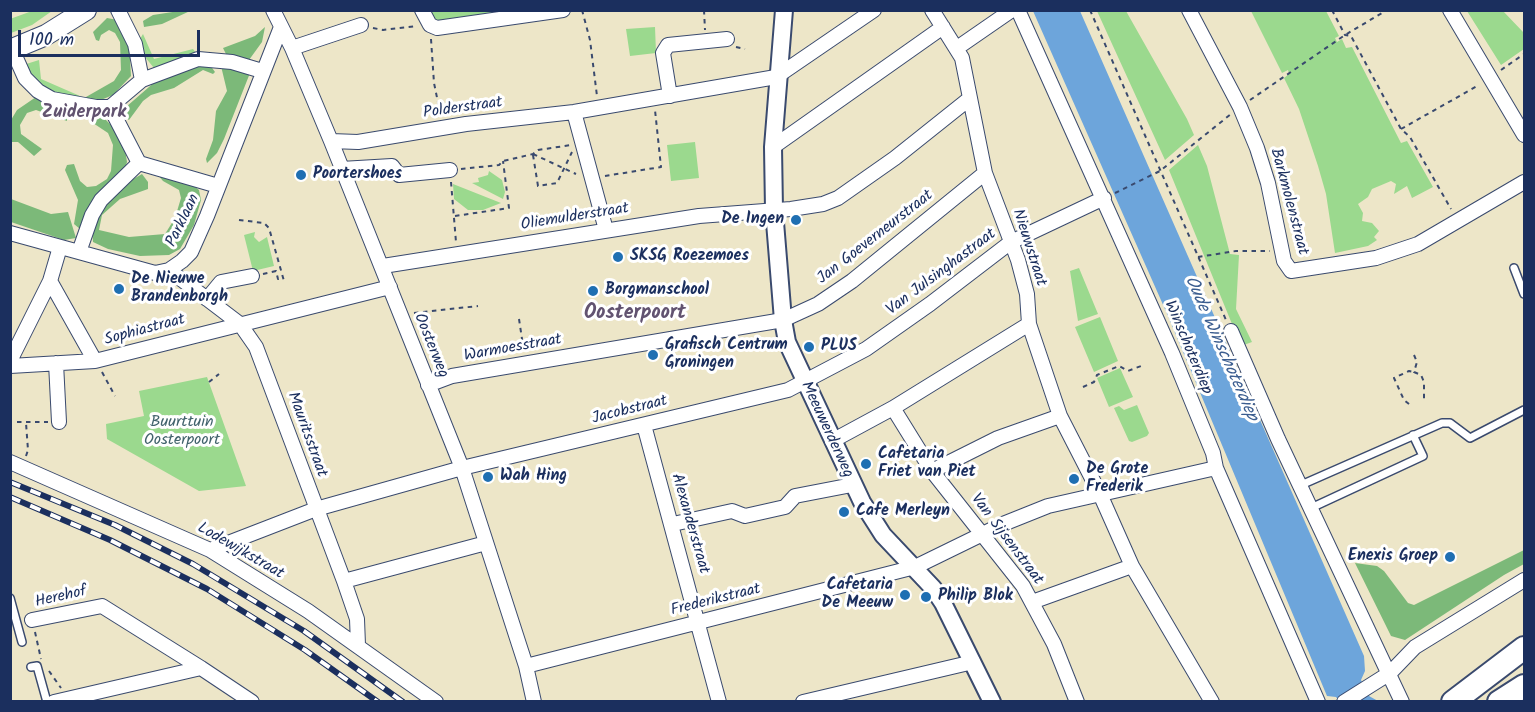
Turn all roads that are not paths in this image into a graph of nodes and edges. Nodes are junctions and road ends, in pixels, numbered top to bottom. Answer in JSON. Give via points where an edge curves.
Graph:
{"nodes":[{"id":1,"x":86,"y":10,"type":"edge"},
{"id":2,"x":118,"y":10,"type":"edge"},
{"id":3,"x":422,"y":10,"type":"edge"},
{"id":4,"x":562,"y":10,"type":"edge"},
{"id":5,"x":784,"y":10,"type":"edge"},
{"id":6,"x":874,"y":10,"type":"edge"},
{"id":7,"x":932,"y":10,"type":"edge"},
{"id":8,"x":1012,"y":10,"type":"edge"},
{"id":9,"x":1018,"y":10,"type":"edge"},
{"id":10,"x":1189,"y":10,"type":"edge"},
{"id":11,"x":1450,"y":10,"type":"edge"},
{"id":12,"x":543,"y":12,"type":"edge"},
{"id":13,"x":279,"y":17,"type":"edge"},
{"id":14,"x":361,"y":25,"type":"road end"},
{"id":15,"x":943,"y":27,"type":"junction"},
{"id":16,"x":727,"y":39,"type":"dead end"},
{"id":17,"x":292,"y":48,"type":"junction"},
{"id":18,"x":957,"y":48,"type":"junction"},
{"id":19,"x":11,"y":50,"type":"edge"},
{"id":20,"x":262,"y":71,"type":"junction"},
{"id":21,"x":776,"y":77,"type":"junction"},
{"id":22,"x":142,"y":80,"type":"junction"},
{"id":23,"x":670,"y":96,"type":"junction"},
{"id":24,"x":969,"y":99,"type":"junction"},
{"id":25,"x":110,"y":107,"type":"junction"},
{"id":26,"x":574,"y":112,"type":"junction"},
{"id":27,"x":1524,"y":135,"type":"edge"},
{"id":28,"x":331,"y":141,"type":"junction"},
{"id":29,"x":772,"y":147,"type":"junction"},
{"id":30,"x":139,"y":163,"type":"junction"},
{"id":31,"x":341,"y":169,"type":"junction"},
{"id":32,"x":449,"y":170,"type":"road end"},
{"id":33,"x":985,"y":173,"type":"junction"},
{"id":34,"x":1524,"y":182,"type":"edge"},
{"id":35,"x":218,"y":186,"type":"junction"},
{"id":36,"x":1108,"y":196,"type":"junction"},
{"id":37,"x":774,"y":210,"type":"junction"},
{"id":38,"x":606,"y":230,"type":"junction"},
{"id":39,"x":10,"y":233,"type":"edge"},
{"id":40,"x":1011,"y":242,"type":"junction"},
{"id":41,"x":60,"y":247,"type":"junction"},
{"id":42,"x":79,"y":252,"type":"junction"},
{"id":43,"x":382,"y":267,"type":"junction"},
{"id":44,"x":1514,"y":268,"type":"dead end"},
{"id":45,"x":169,"y":270,"type":"junction"},
{"id":46,"x":252,"y":276,"type":"road end"},
{"id":47,"x":50,"y":281,"type":"junction"},
{"id":48,"x":390,"y":287,"type":"junction"},
{"id":49,"x":1524,"y":294,"type":"edge"},
{"id":50,"x":207,"y":299,"type":"junction"},
{"id":51,"x":783,"y":320,"type":"junction"},
{"id":52,"x":240,"y":324,"type":"junction"},
{"id":53,"x":1029,"y":324,"type":"junction"},
{"id":54,"x":1231,"y":331,"type":"road end"},
{"id":55,"x":10,"y":361,"type":"edge"},
{"id":56,"x":95,"y":361,"type":"junction"},
{"id":57,"x":56,"y":363,"type":"junction"},
{"id":58,"x":10,"y":366,"type":"edge"},
{"id":59,"x":804,"y":382,"type":"junction"},
{"id":60,"x":428,"y":386,"type":"junction"},
{"id":61,"x":893,"y":408,"type":"junction"},
{"id":62,"x":1524,"y":410,"type":"edge"},
{"id":63,"x":1060,"y":416,"type":"junction"},
{"id":64,"x":59,"y":422,"type":"road end"},
{"id":65,"x":644,"y":425,"type":"junction"},
{"id":66,"x":1413,"y":435,"type":"junction"},
{"id":67,"x":832,"y":441,"type":"junction"},
{"id":68,"x":16,"y":464,"type":"edge"},
{"id":69,"x":462,"y":468,"type":"junction"},
{"id":70,"x":1216,"y":468,"type":"junction"},
{"id":71,"x":932,"y":471,"type":"junction"},
{"id":72,"x":852,"y":485,"type":"junction"},
{"id":73,"x":1301,"y":485,"type":"junction"},
{"id":74,"x":1100,"y":494,"type":"junction"},
{"id":75,"x":1311,"y":508,"type":"junction"},
{"id":76,"x":316,"y":509,"type":"junction"},
{"id":77,"x":673,"y":524,"type":"junction"},
{"id":78,"x":982,"y":535,"type":"junction"},
{"id":79,"x":486,"y":543,"type":"junction"},
{"id":80,"x":210,"y":550,"type":"junction"},
{"id":81,"x":1132,"y":566,"type":"junction"},
{"id":82,"x":915,"y":567,"type":"junction"},
{"id":83,"x":1524,"y":580,"type":"edge"},
{"id":84,"x":344,"y":581,"type":"junction"},
{"id":85,"x":10,"y":598,"type":"edge"},
{"id":86,"x":1032,"y":602,"type":"junction"},
{"id":87,"x":32,"y":620,"type":"road end"},
{"id":88,"x":699,"y":622,"type":"junction"},
{"id":89,"x":22,"y":642,"type":"dead end"},
{"id":90,"x":358,"y":645,"type":"junction"},
{"id":91,"x":1524,"y":648,"type":"edge"},
{"id":92,"x":1524,"y":659,"type":"edge"},
{"id":93,"x":973,"y":662,"type":"junction"},
{"id":94,"x":526,"y":666,"type":"junction"},
{"id":95,"x":31,"y":667,"type":"dead end"},
{"id":96,"x":201,"y":668,"type":"junction"},
{"id":97,"x":1390,"y":673,"type":"junction"},
{"id":98,"x":1524,"y":686,"type":"edge"},
{"id":99,"x":47,"y":702,"type":"edge"},
{"id":100,"x":54,"y":702,"type":"edge"},
{"id":101,"x":252,"y":702,"type":"edge"},
{"id":102,"x":435,"y":702,"type":"edge"},
{"id":103,"x":534,"y":702,"type":"edge"},
{"id":104,"x":719,"y":702,"type":"edge"},
{"id":105,"x":803,"y":702,"type":"edge"},
{"id":106,"x":992,"y":702,"type":"edge"},
{"id":107,"x":1077,"y":702,"type":"edge"},
{"id":108,"x":1212,"y":702,"type":"edge"},
{"id":109,"x":1318,"y":702,"type":"edge"},
{"id":110,"x":1344,"y":702,"type":"edge"},
{"id":111,"x":1402,"y":702,"type":"edge"},
{"id":112,"x":1455,"y":702,"type":"edge"},
{"id":113,"x":1500,"y":702,"type":"edge"}],
"edges":[{"from":1,"to":19,"type":"main road","via":[[46,35]]},
{"from":2,"to":22,"type":"street","via":[[135,44]]},
{"from":3,"to":12,"type":"street","via":[[430,25],[437,27]]},
{"from":4,"to":12,"type":"street"},
{"from":5,"to":21,"type":"street","name":"Meeuwerderweg"},
{"from":6,"to":21,"type":"street"},
{"from":7,"to":15,"type":"street","name":"Nieuwstraat"},
{"from":8,"to":18,"type":"street"},
{"from":9,"to":36,"type":"street","name":"Winschoterdiep"},
{"from":10,"to":34,"type":"street","name":"Barkmolenstraat","via":[[1240,107],[1268,183],[1282,251],[1291,271],[1376,258],[1418,244]]},
{"from":11,"to":27,"type":"street"},
{"from":13,"to":17,"type":"street","name":"Oosterweg"},
{"from":13,"to":20,"type":"street","name":"Parklaan"},
{"from":14,"to":17,"type":"street"},
{"from":15,"to":18,"type":"street","name":"Nieuwstraat"},
{"from":15,"to":29,"type":"street"},
{"from":16,"to":23,"type":"street","via":[[668,45],[663,53]]},
{"from":17,"to":28,"type":"street","name":"Oosterweg"},
{"from":18,"to":24,"type":"street","name":"Nieuwstraat"},
{"from":19,"to":25,"type":"street","via":[[25,78],[38,91],[75,105]]},
{"from":20,"to":22,"type":"street","via":[[232,62],[198,59]]},
{"from":20,"to":35,"type":"street","name":"Parklaan"},
{"from":21,"to":23,"type":"street","name":"Polderstraat"},
{"from":21,"to":29,"type":"street","name":"Meeuwerderweg"},
{"from":22,"to":25,"type":"street"},
{"from":23,"to":26,"type":"street","name":"Polderstraat"},
{"from":24,"to":33,"type":"street","name":"Nieuwstraat"},
{"from":24,"to":37,"type":"street","name":"Oliemulderstraat","via":[[838,198],[807,208]]},
{"from":25,"to":30,"type":"street"},
{"from":26,"to":28,"type":"street","name":"Polderstraat","via":[[358,142]]},
{"from":26,"to":38,"type":"street"},
{"from":28,"to":31,"type":"street","name":"Oosterweg"},
{"from":29,"to":37,"type":"street","name":"Meeuwerderweg"},
{"from":30,"to":35,"type":"street"},
{"from":30,"to":42,"type":"street","via":[[101,200]]},
{"from":31,"to":32,"type":"street","via":[[393,166],[399,175]]},
{"from":31,"to":43,"type":"street","name":"Oosterweg"},
{"from":33,"to":40,"type":"street","name":"Nieuwstraat"},
{"from":33,"to":51,"type":"street","name":"Jan Goeverneurstraat","via":[[852,281],[818,304]]},
{"from":35,"to":45,"type":"street","name":"Parklaan","via":[[191,252]]},
{"from":36,"to":40,"type":"street","name":"Van Julsinghastraat"},
{"from":36,"to":70,"type":"street","name":"Winschoterdiep"},
{"from":37,"to":38,"type":"street","name":"Oliemulderstraat"},
{"from":37,"to":51,"type":"street","name":"Meeuwerderweg"},
{"from":38,"to":43,"type":"street","name":"Oliemulderstraat"},
{"from":39,"to":41,"type":"street","name":"Parklaan"},
{"from":40,"to":53,"type":"street","name":"Nieuwstraat","via":[[1024,279]]},
{"from":40,"to":59,"type":"street","name":"Van Julsinghastraat","via":[[866,349]]},
{"from":41,"to":42,"type":"street","name":"Parklaan"},
{"from":41,"to":47,"type":"street"},
{"from":42,"to":45,"type":"street","name":"Parklaan","via":[[155,273]]},
{"from":43,"to":48,"type":"street","name":"Oosterweg"},
{"from":44,"to":49,"type":"lane"},
{"from":45,"to":50,"type":"street","name":"Mauritsstraat"},
{"from":46,"to":50,"type":"street","via":[[221,282]]},
{"from":47,"to":55,"type":"street"},
{"from":47,"to":56,"type":"street"},
{"from":48,"to":52,"type":"street","name":"Sophiastraat"},
{"from":48,"to":60,"type":"street","name":"Oosterweg"},
{"from":50,"to":52,"type":"street","name":"Mauritsstraat"},
{"from":51,"to":59,"type":"street","name":"Meeuwerderweg","via":[[787,342]]},
{"from":51,"to":60,"type":"street","name":"Warmoesstraat","via":[[452,376]]},
{"from":52,"to":56,"type":"street","name":"Sophiastraat"},
{"from":52,"to":76,"type":"street","name":"Mauritsstraat","via":[[256,347]]},
{"from":53,"to":61,"type":"street"},
{"from":53,"to":63,"type":"street","name":"Nieuwstraat"},
{"from":54,"to":73,"type":"street"},
{"from":56,"to":57,"type":"street","name":"Sophiastraat"},
{"from":57,"to":58,"type":"street","name":"Sophiastraat"},
{"from":57,"to":64,"type":"street"},
{"from":59,"to":65,"type":"street","name":"Jacobstraat","via":[[788,390]]},
{"from":59,"to":67,"type":"street","name":"Meeuwerderweg"},
{"from":60,"to":69,"type":"street","name":"Oosterweg"},
{"from":61,"to":67,"type":"street"},
{"from":61,"to":71,"type":"street","name":"Van Sijsenstraat"},
{"from":62,"to":66,"type":"lane","via":[[1470,438],[1450,423]]},
{"from":63,"to":71,"type":"street","via":[[998,438]]},
{"from":63,"to":74,"type":"street","name":"Nieuwstraat"},
{"from":65,"to":69,"type":"street","name":"Jacobstraat"},
{"from":65,"to":77,"type":"street","name":"Alexanderstraat"},
{"from":66,"to":73,"type":"lane"},
{"from":66,"to":75,"type":"lane","via":[[1423,456]]},
{"from":67,"to":72,"type":"street","name":"Meeuwerderweg"},
{"from":68,"to":80,"type":"street","name":"Lodewijkstraat"},
{"from":69,"to":76,"type":"street","name":"Jacobstraat"},
{"from":69,"to":79,"type":"street","name":"Oosterweg"},
{"from":70,"to":74,"type":"street","name":"Frederikstraat"},
{"from":70,"to":109,"type":"street","name":"Winschoterdiep"},
{"from":71,"to":78,"type":"street","name":"Van Sijsenstraat"},
{"from":72,"to":77,"type":"street","via":[[795,496],[785,507],[745,516],[732,511]]},
{"from":72,"to":82,"type":"street","name":"Meeuwerderweg","via":[[883,535]]},
{"from":73,"to":75,"type":"street"},
{"from":74,"to":78,"type":"street","name":"Frederikstraat","via":[[1026,514]]},
{"from":74,"to":81,"type":"street","name":"Nieuwstraat"},
{"from":75,"to":97,"type":"street"},
{"from":76,"to":80,"type":"street","name":"Jacobstraat"},
{"from":76,"to":84,"type":"street","name":"Mauritsstraat"},
{"from":77,"to":88,"type":"street","name":"Alexanderstraat"},
{"from":78,"to":82,"type":"street","name":"Frederikstraat"},
{"from":78,"to":86,"type":"street","name":"Van Sijsenstraat","via":[[1013,571]]},
{"from":79,"to":84,"type":"street"},
{"from":79,"to":94,"type":"street","name":"Oosterweg"},
{"from":80,"to":90,"type":"street","name":"Lodewijkstraat"},
{"from":81,"to":86,"type":"street"},
{"from":81,"to":108,"type":"street","name":"Nieuwstraat"},
{"from":82,"to":88,"type":"street","name":"Frederikstraat"},
{"from":82,"to":93,"type":"street","name":"Meeuwerderweg","via":[[943,603]]},
{"from":83,"to":97,"type":"street","via":[[1415,647]]},
{"from":84,"to":90,"type":"street","name":"Mauritsstraat","via":[[357,619]]},
{"from":85,"to":89,"type":"lane"},
{"from":86,"to":107,"type":"street","name":"Van Sijsenstraat"},
{"from":87,"to":96,"type":"street","name":"Herehof","via":[[102,606]]},
{"from":88,"to":94,"type":"street","name":"Frederikstraat"},
{"from":88,"to":104,"type":"street","name":"Alexanderstraat"},
{"from":90,"to":102,"type":"street","name":"Lodewijkstraat"},
{"from":91,"to":112,"type":"highway"},
{"from":92,"to":112,"type":"highway"},
{"from":93,"to":105,"type":"street"},
{"from":93,"to":106,"type":"street","name":"Meeuwerderweg"},
{"from":94,"to":103,"type":"street","name":"Oosterweg"},
{"from":95,"to":99,"type":"lane","via":[[37,666]]},
{"from":96,"to":100,"type":"street"},
{"from":96,"to":101,"type":"street","name":"Herehof"},
{"from":97,"to":110,"type":"street"},
{"from":97,"to":111,"type":"street"},
{"from":98,"to":113,"type":"highway"}]}
